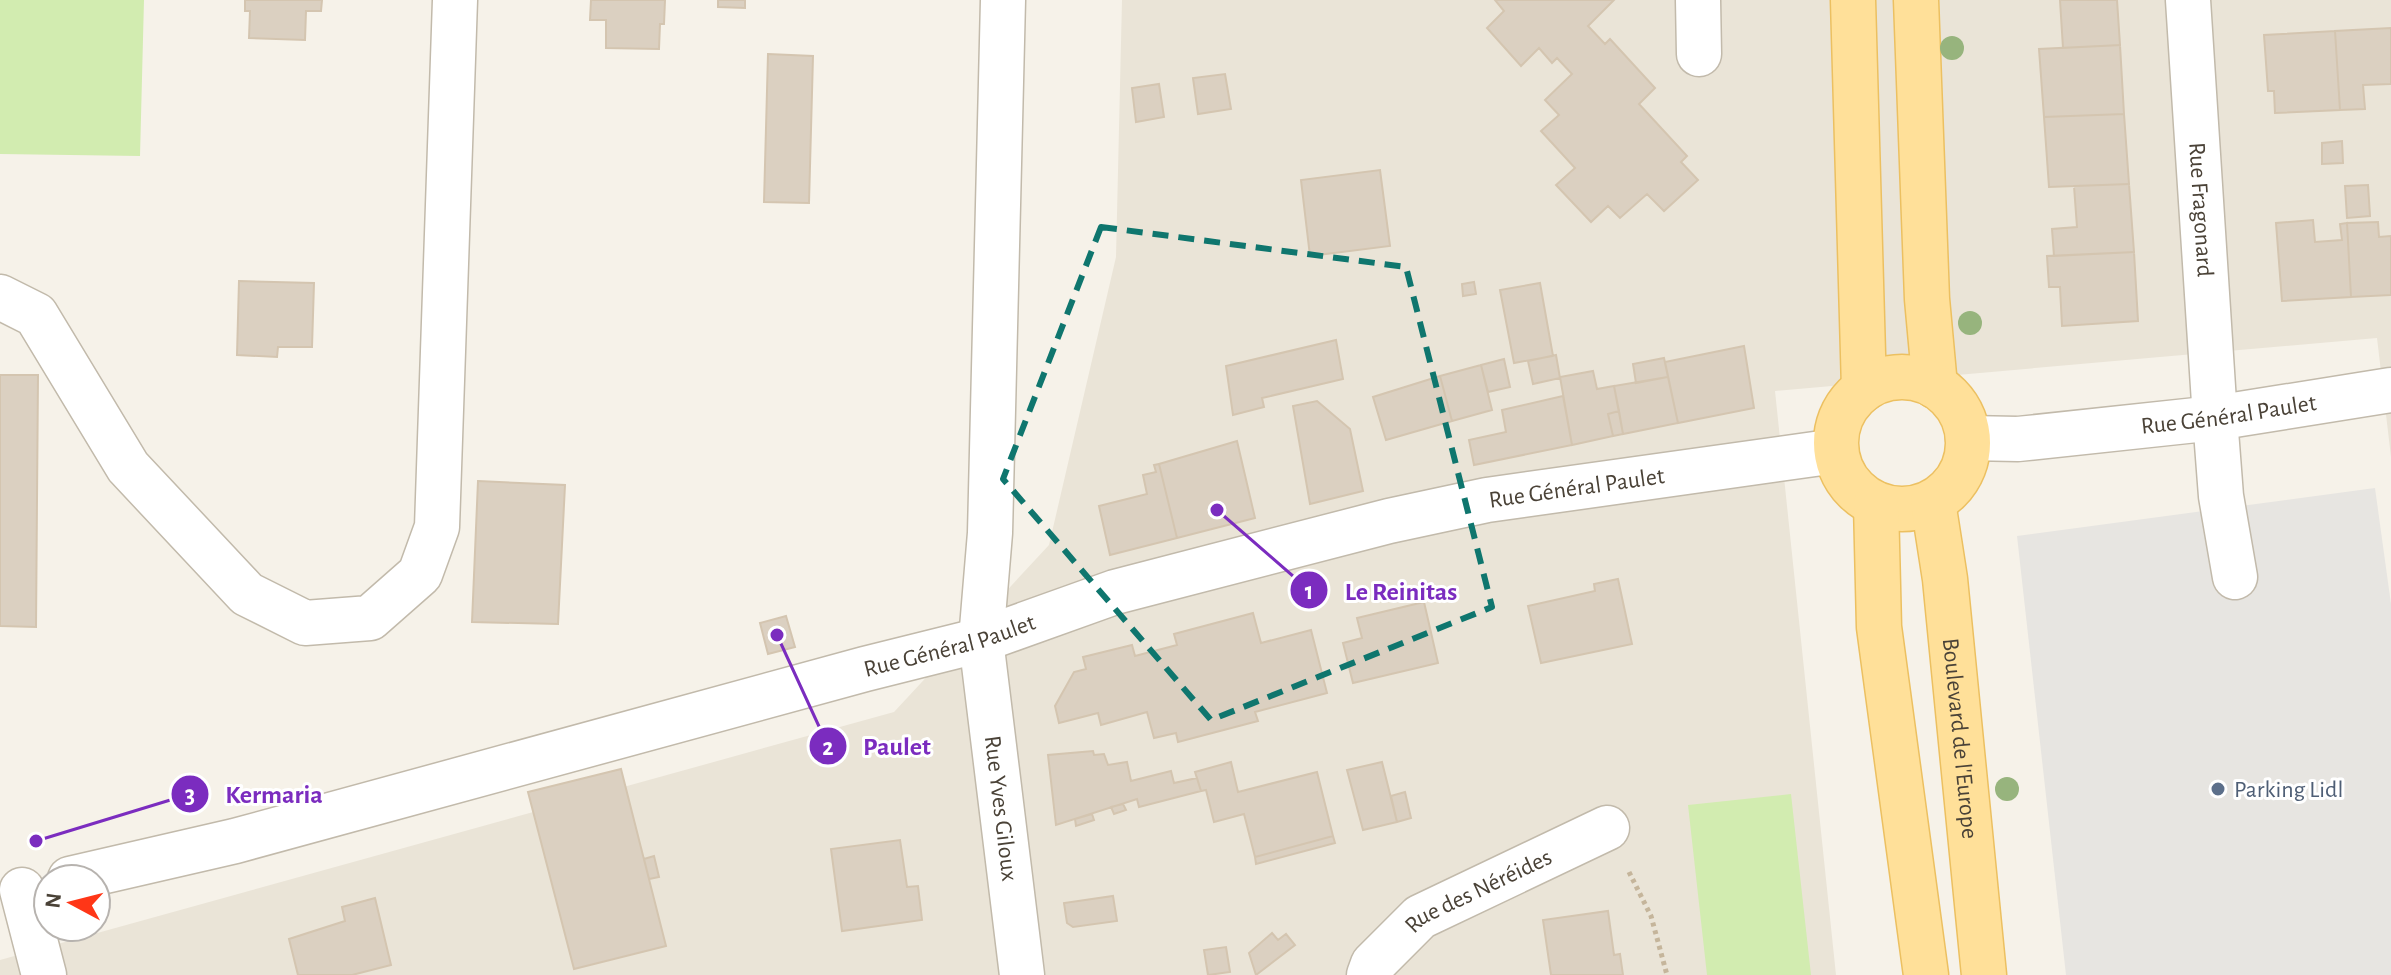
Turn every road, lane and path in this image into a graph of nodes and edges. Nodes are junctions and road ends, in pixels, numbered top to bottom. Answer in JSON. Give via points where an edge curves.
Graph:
{"nodes":[{"id":1,"x":455,"y":0,"type":"edge"},
{"id":2,"x":1003,"y":0,"type":"edge"},
{"id":3,"x":1698,"y":0,"type":"edge"},
{"id":4,"x":1853,"y":0,"type":"edge"},
{"id":5,"x":1916,"y":0,"type":"edge"},
{"id":6,"x":2188,"y":0,"type":"edge"},
{"id":7,"x":1699,"y":54,"type":"dead end"},
{"id":8,"x":0,"y":297,"type":"edge"},
{"id":9,"x":1935,"y":386,"type":"junction"},
{"id":10,"x":1864,"y":389,"type":"junction"},
{"id":11,"x":2391,"y":390,"type":"edge"},
{"id":12,"x":2215,"y":418,"type":"junction"},
{"id":13,"x":1968,"y":438,"type":"junction"},
{"id":14,"x":1836,"y":451,"type":"junction"},
{"id":15,"x":1933,"y":502,"type":"junction"},
{"id":16,"x":1876,"y":504,"type":"junction"},
{"id":17,"x":2235,"y":577,"type":"dead end"},
{"id":18,"x":981,"y":640,"type":"junction"},
{"id":19,"x":1607,"y":828,"type":"joint"},
{"id":20,"x":112,"y":869,"type":"edge"},
{"id":21,"x":23,"y":890,"type":"edge"},
{"id":22,"x":44,"y":975,"type":"edge"},
{"id":23,"x":1022,"y":975,"type":"edge"},
{"id":24,"x":1369,"y":975,"type":"edge"},
{"id":25,"x":1667,"y":975,"type":"edge"},
{"id":26,"x":1926,"y":975,"type":"edge"},
{"id":27,"x":1984,"y":975,"type":"edge"}],
"edges":[{"from":1,"to":8,"type":"street","via":[[437,527],[420,574],[370,618],[305,623],[247,594],[128,467],[36,315]]},
{"from":2,"to":18,"type":"street","name":"Rue Yves Giloux","via":[[990,533]]},
{"from":3,"to":7,"type":"street"},
{"from":4,"to":10,"type":"main road"},
{"from":5,"to":9,"type":"main road"},
{"from":6,"to":12,"type":"street","name":"Rue Fragonard"},
{"from":9,"to":10,"type":"main road","via":[[1907,377]]},
{"from":9,"to":13,"type":"main road","via":[[1952,399]]},
{"from":10,"to":14,"type":"main road","via":[[1837,427]]},
{"from":11,"to":12,"type":"street","name":"Rue Général Paulet"},
{"from":12,"to":13,"type":"street","name":"Rue Général Paulet","via":[[2018,439]]},
{"from":12,"to":17,"type":"street","name":"Rue Fragonard"},
{"from":13,"to":15,"type":"main road","via":[[1960,475]]},
{"from":14,"to":16,"type":"main road","via":[[1848,483]]},
{"from":14,"to":18,"type":"street","name":"Rue Général Paulet","via":[[1487,500],[1389,521],[1115,592]]},
{"from":15,"to":16,"type":"main road","via":[[1894,510]]},
{"from":15,"to":27,"type":"main road","name":"Boulevard de l'Europe"},
{"from":16,"to":26,"type":"main road","via":[[1879,627]]},
{"from":18,"to":20,"type":"street","name":"Rue Général Paulet"},
{"from":18,"to":23,"type":"street","name":"Rue Yves Giloux"},
{"from":19,"to":24,"type":"street","name":"Rue des Néréides","via":[[1420,917],[1373,964]]},
{"from":19,"to":25,"type":"path","via":[[1651,916]]},
{"from":21,"to":22,"type":"street"}]}
